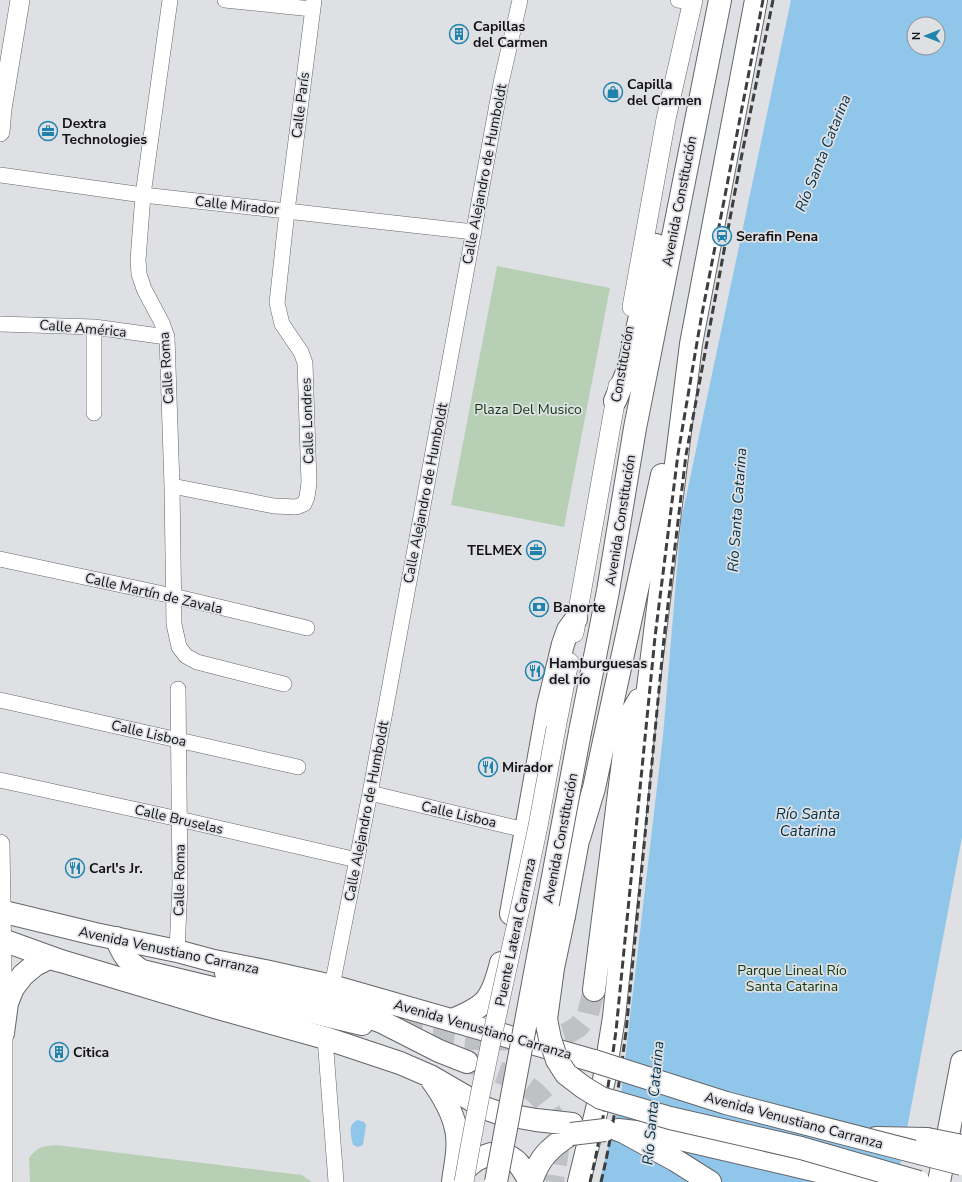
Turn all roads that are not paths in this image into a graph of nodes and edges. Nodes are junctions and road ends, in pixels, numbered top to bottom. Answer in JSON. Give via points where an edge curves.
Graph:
{"nodes":[{"id":1,"x":20,"y":0,"type":"edge"},
{"id":2,"x":170,"y":0,"type":"edge"},
{"id":3,"x":225,"y":0,"type":"edge"},
{"id":4,"x":520,"y":0,"type":"edge"},
{"id":5,"x":720,"y":0,"type":"edge"},
{"id":6,"x":756,"y":0,"type":"edge"},
{"id":7,"x":694,"y":1,"type":"edge"},
{"id":8,"x":313,"y":5,"type":"edge"},
{"id":9,"x":1,"y":107,"type":"edge"},
{"id":10,"x":0,"y":132,"type":"edge"},
{"id":11,"x":0,"y":175,"type":"edge"},
{"id":12,"x":143,"y":194,"type":"junction"},
{"id":13,"x":286,"y":211,"type":"junction"},
{"id":14,"x":474,"y":232,"type":"junction"},
{"id":15,"x":0,"y":324,"type":"edge"},
{"id":16,"x":94,"y":326,"type":"junction"},
{"id":17,"x":167,"y":337,"type":"junction"},
{"id":18,"x":691,"y":344,"type":"junction"},
{"id":19,"x":615,"y":401,"type":"joint"},
{"id":20,"x":94,"y":413,"type":"dead end"},
{"id":21,"x":172,"y":486,"type":"junction"},
{"id":22,"x":0,"y":559,"type":"edge"},
{"id":23,"x":608,"y":591,"type":"junction"},
{"id":24,"x":173,"y":596,"type":"junction"},
{"id":25,"x":576,"y":619,"type":"junction"},
{"id":26,"x":307,"y":628,"type":"dead end"},
{"id":27,"x":284,"y":684,"type":"dead end"},
{"id":28,"x":648,"y":688,"type":"junction"},
{"id":29,"x":178,"y":689,"type":"dead end"},
{"id":30,"x":0,"y":700,"type":"edge"},
{"id":31,"x":556,"y":728,"type":"joint"},
{"id":32,"x":178,"y":740,"type":"junction"},
{"id":33,"x":298,"y":767,"type":"dead end"},
{"id":34,"x":0,"y":780,"type":"edge"},
{"id":35,"x":370,"y":793,"type":"junction"},
{"id":36,"x":179,"y":819,"type":"junction"},
{"id":37,"x":525,"y":830,"type":"junction"},
{"id":38,"x":579,"y":838,"type":"junction"},
{"id":39,"x":0,"y":844,"type":"edge"},
{"id":40,"x":357,"y":860,"type":"junction"},
{"id":41,"x":1,"y":912,"type":"edge"},
{"id":42,"x":116,"y":938,"type":"junction"},
{"id":43,"x":1,"y":940,"type":"edge"},
{"id":44,"x":177,"y":951,"type":"junction"},
{"id":45,"x":62,"y":961,"type":"junction"},
{"id":46,"x":214,"y":961,"type":"junction"},
{"id":47,"x":332,"y":986,"type":"junction"},
{"id":48,"x":594,"y":990,"type":"tunnel mouth"},
{"id":49,"x":452,"y":1020,"type":"junction"},
{"id":50,"x":362,"y":1024,"type":"dead end"},
{"id":51,"x":3,"y":1033,"type":"junction"},
{"id":52,"x":326,"y":1038,"type":"junction"},
{"id":53,"x":468,"y":1062,"type":"tunnel mouth"},
{"id":54,"x":962,"y":1062,"type":"edge"},
{"id":55,"x":430,"y":1076,"type":"junction"},
{"id":56,"x":962,"y":1117,"type":"edge"},
{"id":57,"x":572,"y":1129,"type":"junction"},
{"id":58,"x":613,"y":1130,"type":"junction"},
{"id":59,"x":861,"y":1138,"type":"junction"},
{"id":60,"x":962,"y":1146,"type":"edge"},
{"id":61,"x":739,"y":1152,"type":"junction"},
{"id":62,"x":962,"y":1164,"type":"edge"},
{"id":63,"x":3,"y":1182,"type":"edge"},
{"id":64,"x":336,"y":1182,"type":"edge"},
{"id":65,"x":454,"y":1182,"type":"edge"},
{"id":66,"x":464,"y":1182,"type":"edge"},
{"id":67,"x":496,"y":1182,"type":"edge"},
{"id":68,"x":530,"y":1182,"type":"edge"},
{"id":69,"x":579,"y":1182,"type":"edge"},
{"id":70,"x":710,"y":1182,"type":"edge"},
{"id":71,"x":806,"y":1182,"type":"edge"},
{"id":72,"x":865,"y":1182,"type":"edge"},
{"id":73,"x":919,"y":1182,"type":"edge"},
{"id":74,"x":939,"y":1182,"type":"edge"},
{"id":75,"x":950,"y":1182,"type":"edge"}],
"edges":[{"from":1,"to":9,"type":"street"},
{"from":2,"to":12,"type":"street","name":"Calle Roma"},
{"from":3,"to":8,"type":"street"},
{"from":4,"to":14,"type":"street","name":"Calle Alejandro de Humboldt","via":[[501,83]]},
{"from":5,"to":23,"type":"main road","name":"Avenida Constitución","via":[[634,428]]},
{"from":6,"to":18,"type":"main road"},
{"from":7,"to":19,"type":"main road","via":[[703,26],[628,370]]},
{"from":8,"to":13,"type":"street","name":"Calle París"},
{"from":9,"to":10,"type":"street"},
{"from":11,"to":12,"type":"street","name":"Calle Mirador"},
{"from":12,"to":13,"type":"street","name":"Calle Mirador"},
{"from":12,"to":17,"type":"street","name":"Calle Roma","via":[[139,274]]},
{"from":13,"to":14,"type":"street","name":"Calle Mirador"},
{"from":13,"to":21,"type":"street","name":"Calle Londres","via":[[277,303],[282,324],[301,352],[305,363],[308,497],[304,504],[296,507],[274,506]]},
{"from":14,"to":35,"type":"street","name":"Calle Alejandro de Humboldt"},
{"from":15,"to":16,"type":"street","name":"Calle América"},
{"from":16,"to":17,"type":"street","name":"Calle América"},
{"from":16,"to":20,"type":"street"},
{"from":17,"to":21,"type":"street","name":"Calle Roma"},
{"from":18,"to":28,"type":"main road"},
{"from":18,"to":38,"type":"main road","via":[[594,788]]},
{"from":19,"to":25,"type":"street","name":"Constitución"},
{"from":21,"to":24,"type":"street","name":"Calle Roma"},
{"from":22,"to":24,"type":"street","name":"Calle Martín de Zavala"},
{"from":23,"to":38,"type":"main road","via":[[611,626],[608,658]]},
{"from":23,"to":67,"type":"main road","name":"Avenida Constitución","bridge":true},
{"from":24,"to":26,"type":"street","name":"Calle Martín de Zavala"},
{"from":24,"to":27,"type":"street","name":"Calle Roma","via":[[174,624],[179,647],[186,656],[197,662]]},
{"from":25,"to":31,"type":"street","name":"Constitución"},
{"from":25,"to":37,"type":"main road","via":[[568,630],[563,644],[548,706]]},
{"from":28,"to":48,"type":"main road","via":[[632,712],[626,738]]},
{"from":28,"to":69,"type":"main road","via":[[614,1017],[604,1080]]},
{"from":29,"to":32,"type":"street","name":"Calle Roma"},
{"from":30,"to":32,"type":"street","name":"Calle Lisboa"},
{"from":31,"to":66,"type":"street","name":"Puente Lateral Carranza","bridge":true},
{"from":32,"to":33,"type":"street","name":"Calle Lisboa"},
{"from":32,"to":36,"type":"street","name":"Calle Roma"},
{"from":34,"to":36,"type":"street","name":"Calle Bruselas"},
{"from":35,"to":37,"type":"street","name":"Calle Lisboa"},
{"from":35,"to":40,"type":"street","name":"Calle Alejandro de Humboldt"},
{"from":36,"to":40,"type":"street","name":"Calle Bruselas"},
{"from":36,"to":44,"type":"street","name":"Calle Roma"},
{"from":37,"to":49,"type":"main road","via":[[506,946],[494,987],[490,997],[483,1004]]},
{"from":38,"to":73,"type":"main road","bridge":true,"via":[[553,968],[546,1018],[557,1060],[566,1074],[601,1098],[670,1118],[801,1148]]},
{"from":39,"to":41,"type":"street"},
{"from":40,"to":47,"type":"street","name":"Calle Alejandro de Humboldt"},
{"from":41,"to":42,"type":"main road","name":"Avenida Venustiano Carranza"},
{"from":41,"to":43,"type":"street"},
{"from":42,"to":44,"type":"main road","name":"Avenida Venustiano Carranza"},
{"from":42,"to":50,"type":"main road","via":[[127,961],[142,971]]},
{"from":43,"to":45,"type":"main road"},
{"from":43,"to":51,"type":"street"},
{"from":44,"to":46,"type":"main road","name":"Avenida Venustiano Carranza"},
{"from":45,"to":51,"type":"main road","via":[[49,958],[23,975],[13,988],[7,1003]]},
{"from":45,"to":52,"type":"main road"},
{"from":46,"to":47,"type":"main road","name":"Avenida Venustiano Carranza"},
{"from":46,"to":53,"type":"main road","via":[[233,978],[349,1010],[382,1022]]},
{"from":47,"to":49,"type":"main road","name":"Avenida Venustiano Carranza"},
{"from":49,"to":59,"type":"main road","name":"Avenida Venustiano Carranza","bridge":true,"via":[[726,1103]]},
{"from":51,"to":63,"type":"street"},
{"from":52,"to":55,"type":"main road"},
{"from":52,"to":64,"type":"street"},
{"from":54,"to":74,"type":"main road"},
{"from":55,"to":57,"type":"main road","via":[[487,1109]]},
{"from":55,"to":65,"type":"main road","via":[[446,1100],[456,1129]]},
{"from":56,"to":75,"type":"main road"},
{"from":57,"to":58,"type":"main road","bridge":true},
{"from":57,"to":68,"type":"main road","via":[[543,1156]]},
{"from":58,"to":61,"type":"main road","via":[[663,1135]]},
{"from":58,"to":70,"type":"main road","via":[[675,1160]]},
{"from":59,"to":60,"type":"main road","bridge":true,"via":[[927,1139]]},
{"from":59,"to":62,"type":"main road","name":"Avenida Venustiano Carranza","bridge":true},
{"from":61,"to":71,"type":"main road","via":[[758,1163]]},
{"from":61,"to":72,"type":"main road"},
{"from":65,"to":68,"type":"main road","via":[[474,1161],[491,1154],[501,1154],[511,1158],[524,1170]]}]}
